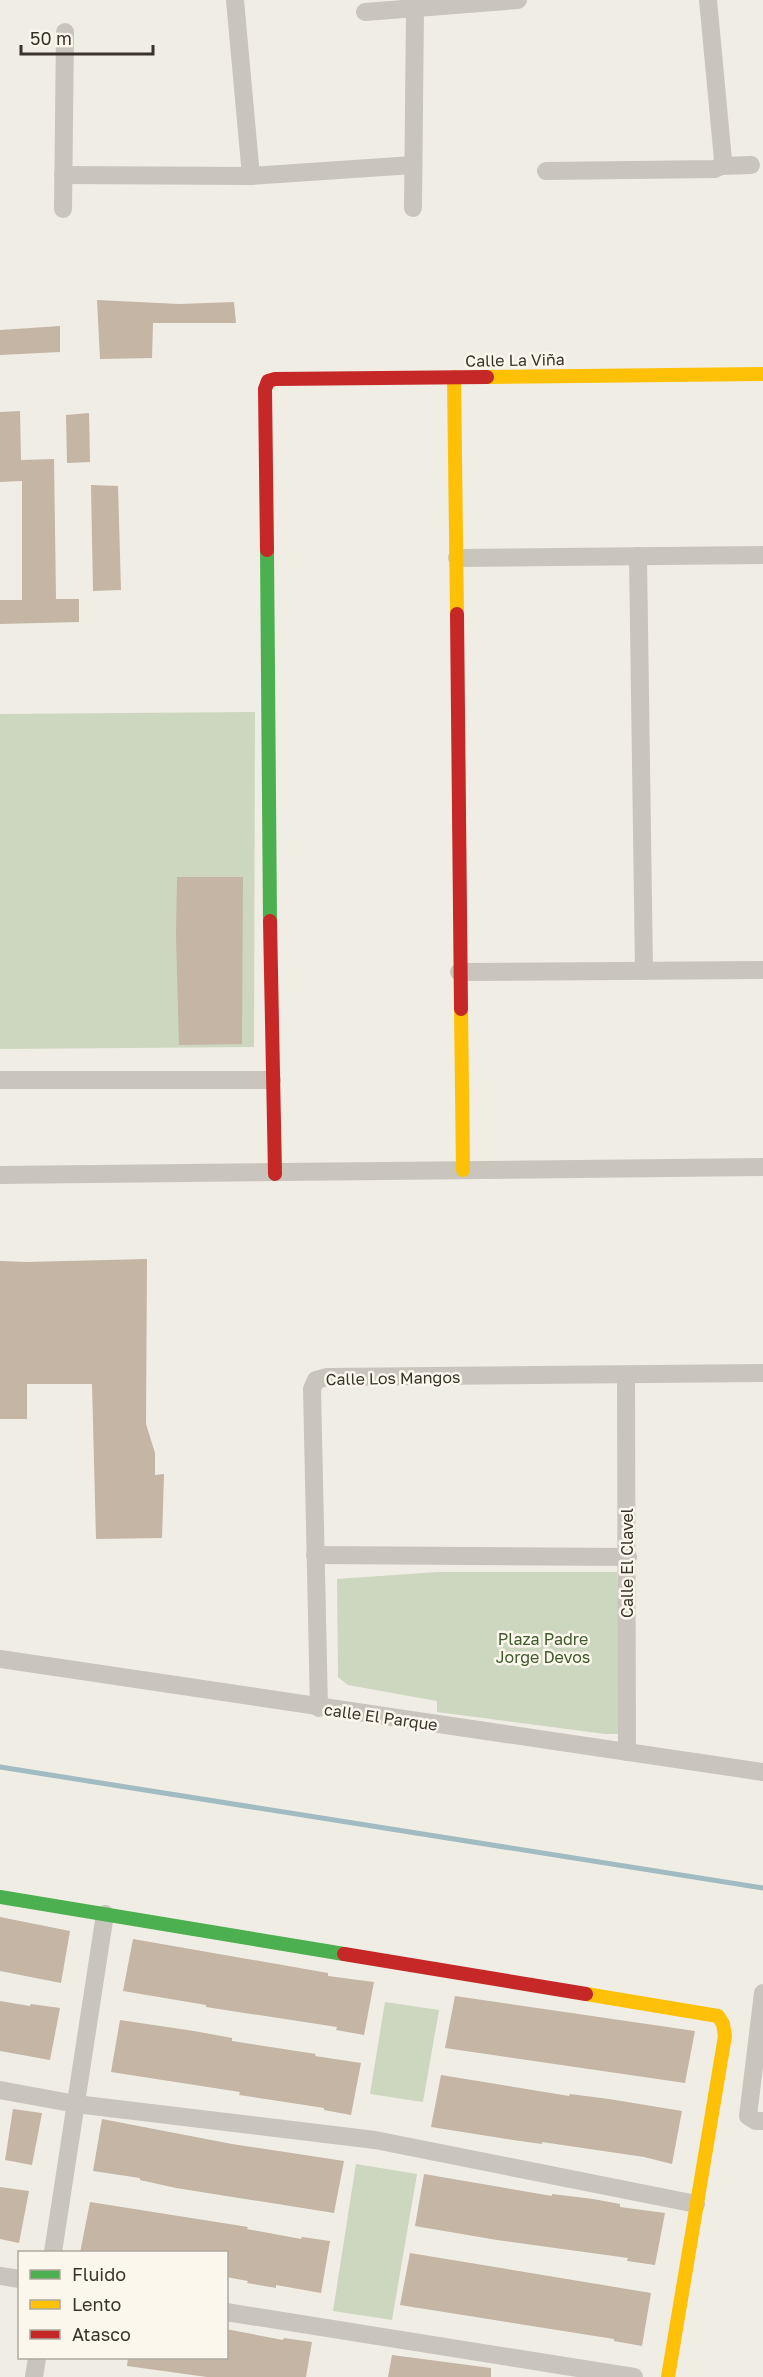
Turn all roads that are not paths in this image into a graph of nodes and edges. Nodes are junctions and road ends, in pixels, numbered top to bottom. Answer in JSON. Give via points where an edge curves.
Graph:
{"nodes":[{"id":1,"x":235,"y":0,"type":"edge"},
{"id":2,"x":518,"y":0,"type":"edge"},
{"id":3,"x":708,"y":0,"type":"edge"},
{"id":4,"x":415,"y":8,"type":"junction"},
{"id":5,"x":366,"y":12,"type":"dead end"},
{"id":6,"x":65,"y":32,"type":"dead end"},
{"id":7,"x":413,"y":165,"type":"junction"},
{"id":8,"x":751,"y":165,"type":"dead end"},
{"id":9,"x":721,"y":166,"type":"junction"},
{"id":10,"x":546,"y":171,"type":"dead end"},
{"id":11,"x":63,"y":175,"type":"junction"},
{"id":12,"x":251,"y":176,"type":"junction"},
{"id":13,"x":413,"y":208,"type":"dead end"},
{"id":14,"x":63,"y":209,"type":"dead end"},
{"id":15,"x":763,"y":374,"type":"edge"},
{"id":16,"x":454,"y":377,"type":"junction"},
{"id":17,"x":763,"y":555,"type":"edge"},
{"id":18,"x":638,"y":556,"type":"junction"},
{"id":19,"x":457,"y":558,"type":"junction"},
{"id":20,"x":763,"y":970,"type":"edge"},
{"id":21,"x":644,"y":971,"type":"junction"},
{"id":22,"x":459,"y":972,"type":"junction"},
{"id":23,"x":0,"y":1080,"type":"edge"},
{"id":24,"x":272,"y":1080,"type":"junction"},
{"id":25,"x":763,"y":1167,"type":"edge"},
{"id":26,"x":463,"y":1170,"type":"junction"},
{"id":27,"x":275,"y":1174,"type":"junction"},
{"id":28,"x":0,"y":1175,"type":"edge"},
{"id":29,"x":763,"y":1373,"type":"edge"},
{"id":30,"x":626,"y":1375,"type":"junction"},
{"id":31,"x":315,"y":1555,"type":"junction"},
{"id":32,"x":627,"y":1557,"type":"junction"},
{"id":33,"x":0,"y":1659,"type":"edge"},
{"id":34,"x":319,"y":1708,"type":"junction"},
{"id":35,"x":627,"y":1752,"type":"junction"},
{"id":36,"x":763,"y":1772,"type":"edge"},
{"id":37,"x":0,"y":1897,"type":"edge"},
{"id":38,"x":105,"y":1914,"type":"junction"},
{"id":39,"x":763,"y":1993,"type":"edge"},
{"id":40,"x":0,"y":2090,"type":"edge"},
{"id":41,"x":76,"y":2104,"type":"junction"},
{"id":42,"x":763,"y":2121,"type":"edge"},
{"id":43,"x":696,"y":2204,"type":"junction"},
{"id":44,"x":53,"y":2251,"type":"edge"},
{"id":45,"x":0,"y":2276,"type":"edge"},
{"id":46,"x":18,"y":2280,"type":"edge"},
{"id":47,"x":228,"y":2312,"type":"edge"},
{"id":48,"x":37,"y":2359,"type":"edge"},
{"id":49,"x":34,"y":2377,"type":"edge"},
{"id":50,"x":634,"y":2377,"type":"edge"},
{"id":51,"x":668,"y":2377,"type":"edge"}],
"edges":[{"from":1,"to":12,"type":"street"},
{"from":2,"to":4,"type":"street"},
{"from":3,"to":9,"type":"street"},
{"from":4,"to":5,"type":"street"},
{"from":4,"to":7,"type":"street"},
{"from":6,"to":11,"type":"street"},
{"from":7,"to":12,"type":"street"},
{"from":7,"to":13,"type":"street"},
{"from":8,"to":9,"type":"street"},
{"from":9,"to":10,"type":"street"},
{"from":11,"to":12,"type":"street"},
{"from":11,"to":14,"type":"street"},
{"from":15,"to":16,"type":"street","name":"Calle La Viña"},
{"from":16,"to":19,"type":"street"},
{"from":16,"to":24,"type":"street","name":"Calle La Viña","via":[[275,379],[268,381],[265,389]]},
{"from":17,"to":18,"type":"street"},
{"from":18,"to":19,"type":"street"},
{"from":18,"to":21,"type":"street"},
{"from":19,"to":22,"type":"street"},
{"from":20,"to":21,"type":"street"},
{"from":21,"to":22,"type":"street"},
{"from":22,"to":26,"type":"street"},
{"from":23,"to":24,"type":"street"},
{"from":24,"to":27,"type":"street"},
{"from":25,"to":26,"type":"street"},
{"from":26,"to":27,"type":"street"},
{"from":27,"to":28,"type":"street"},
{"from":29,"to":30,"type":"street","name":"Calle Los Mangos"},
{"from":30,"to":31,"type":"street","name":"Calle Los Mangos","via":[[316,1380],[312,1389]]},
{"from":30,"to":32,"type":"street","name":"Calle El Clavel"},
{"from":31,"to":32,"type":"street"},
{"from":31,"to":34,"type":"street","name":"Calle Los Mangos"},
{"from":32,"to":35,"type":"street","name":"Calle El Clavel"},
{"from":33,"to":34,"type":"street","name":"calle El Parque"},
{"from":34,"to":35,"type":"street","name":"calle El Parque"},
{"from":35,"to":36,"type":"street","name":"calle El Parque"},
{"from":37,"to":38,"type":"street"},
{"from":38,"to":41,"type":"street"},
{"from":38,"to":43,"type":"street","via":[[717,2016],[725,2036]]},
{"from":39,"to":42,"type":"street","via":[[748,2116]]},
{"from":40,"to":41,"type":"street"},
{"from":41,"to":43,"type":"street","via":[[375,2140]]},
{"from":41,"to":44,"type":"street"},
{"from":43,"to":51,"type":"street"},
{"from":45,"to":46,"type":"street"},
{"from":47,"to":50,"type":"street"},
{"from":48,"to":49,"type":"street"}]}
